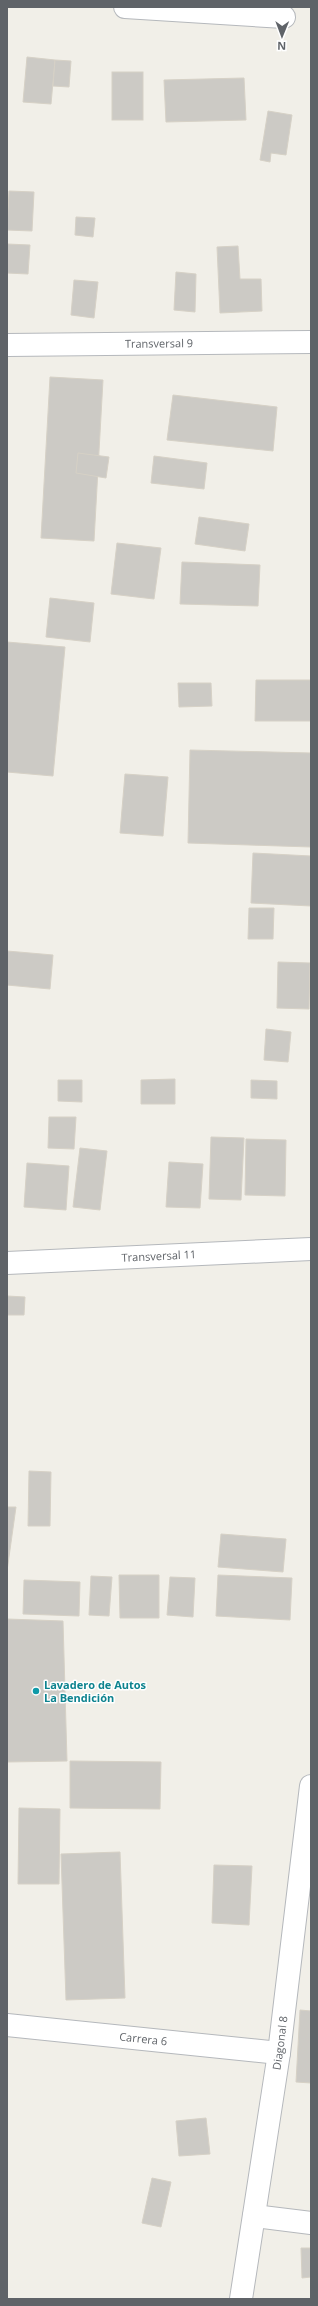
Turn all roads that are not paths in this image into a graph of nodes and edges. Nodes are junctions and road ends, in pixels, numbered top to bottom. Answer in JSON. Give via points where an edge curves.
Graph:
{"nodes":[{"id":1,"x":125,"y":7,"type":"edge"},
{"id":2,"x":284,"y":17,"type":"dead end"},
{"id":3,"x":311,"y":342,"type":"edge"},
{"id":4,"x":7,"y":345,"type":"edge"},
{"id":5,"x":311,"y":1249,"type":"edge"},
{"id":6,"x":7,"y":1263,"type":"edge"},
{"id":7,"x":311,"y":1786,"type":"edge"},
{"id":8,"x":7,"y":2026,"type":"edge"},
{"id":9,"x":279,"y":2053,"type":"junction"},
{"id":10,"x":254,"y":2216,"type":"junction"},
{"id":11,"x":311,"y":2223,"type":"edge"},
{"id":12,"x":241,"y":2299,"type":"edge"}],
"edges":[{"from":1,"to":2,"type":"street"},
{"from":3,"to":4,"type":"street","name":"Transversal 9"},
{"from":5,"to":6,"type":"street","name":"Transversal 11"},
{"from":7,"to":9,"type":"street","name":"Diagonal 8"},
{"from":8,"to":9,"type":"street","name":"Carrera 6"},
{"from":9,"to":10,"type":"street","name":"Diagonal 8"},
{"from":10,"to":11,"type":"street"},
{"from":10,"to":12,"type":"street","name":"Diagonal 8"}]}
